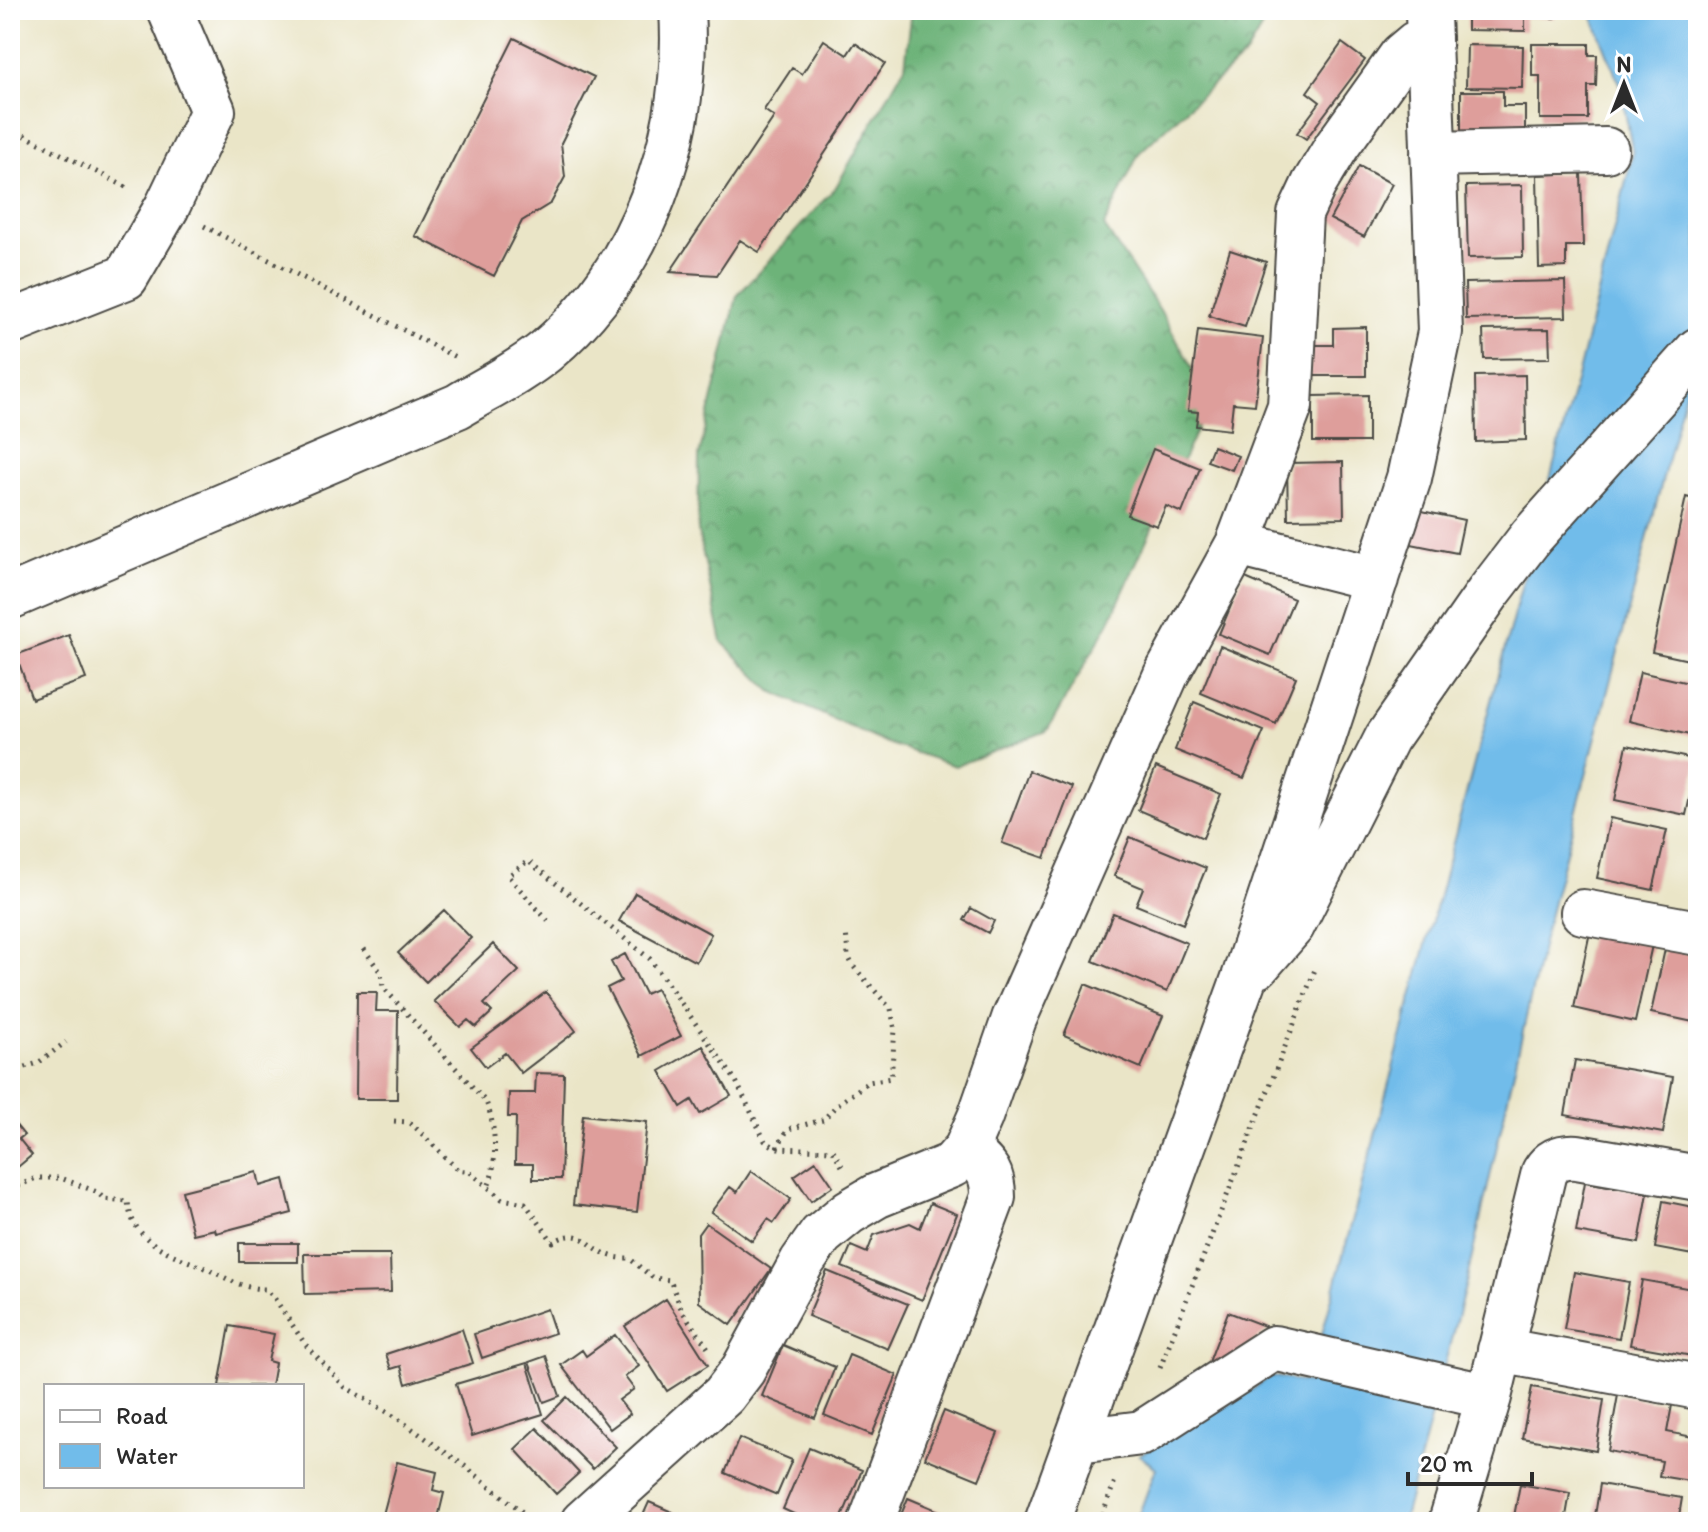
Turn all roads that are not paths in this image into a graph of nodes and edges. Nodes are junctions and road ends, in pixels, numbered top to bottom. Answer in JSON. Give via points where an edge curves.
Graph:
{"nodes":[{"id":1,"x":170,"y":10,"type":"edge"},
{"id":2,"x":682,"y":10,"type":"edge"},
{"id":3,"x":1428,"y":23,"type":"edge"},
{"id":4,"x":1606,"y":150,"type":"dead end"},
{"id":5,"x":1433,"y":154,"type":"junction"},
{"id":6,"x":10,"y":323,"type":"edge"},
{"id":7,"x":1698,"y":350,"type":"edge"},
{"id":8,"x":1238,"y":544,"type":"junction"},
{"id":9,"x":1376,"y":579,"type":"junction"},
{"id":10,"x":10,"y":597,"type":"edge"},
{"id":11,"x":1583,"y":912,"type":"dead end"},
{"id":12,"x":1696,"y":924,"type":"edge"},
{"id":13,"x":1244,"y":978,"type":"junction"},
{"id":14,"x":966,"y":1149,"type":"junction"},
{"id":15,"x":1698,"y":1178,"type":"edge"},
{"id":16,"x":1500,"y":1350,"type":"junction"},
{"id":17,"x":1698,"y":1387,"type":"edge"},
{"id":18,"x":1475,"y":1393,"type":"junction"},
{"id":19,"x":1078,"y":1441,"type":"junction"},
{"id":20,"x":583,"y":1522,"type":"edge"},
{"id":21,"x":871,"y":1522,"type":"edge"},
{"id":22,"x":1047,"y":1522,"type":"edge"},
{"id":23,"x":1451,"y":1522,"type":"edge"}],
"edges":[{"from":1,"to":6,"type":"street","via":[[213,111],[167,207],[126,277]]},
{"from":2,"to":10,"type":"street","via":[[678,102],[642,226],[578,321],[546,352],[458,406]]},
{"from":3,"to":5,"type":"street"},
{"from":3,"to":8,"type":"street","via":[[1337,146],[1300,214],[1290,406]]},
{"from":4,"to":5,"type":"street"},
{"from":5,"to":9,"type":"street","via":[[1440,332],[1409,478]]},
{"from":7,"to":13,"type":"street","via":[[1531,537],[1439,663],[1387,738],[1292,926]]},
{"from":8,"to":9,"type":"street"},
{"from":8,"to":14,"type":"street","via":[[1166,675],[1014,1019]]},
{"from":9,"to":13,"type":"street"},
{"from":11,"to":12,"type":"street"},
{"from":13,"to":19,"type":"street"},
{"from":14,"to":20,"type":"street","via":[[952,1165],[876,1196],[821,1235],[724,1395]]},
{"from":14,"to":21,"type":"street","via":[[993,1178],[993,1197]]},
{"from":15,"to":16,"type":"street","via":[[1577,1157],[1549,1164]]},
{"from":16,"to":17,"type":"street"},
{"from":16,"to":18,"type":"street"},
{"from":18,"to":19,"type":"street","via":[[1274,1348],[1142,1433]]},
{"from":18,"to":23,"type":"street"},
{"from":19,"to":22,"type":"street"}]}
